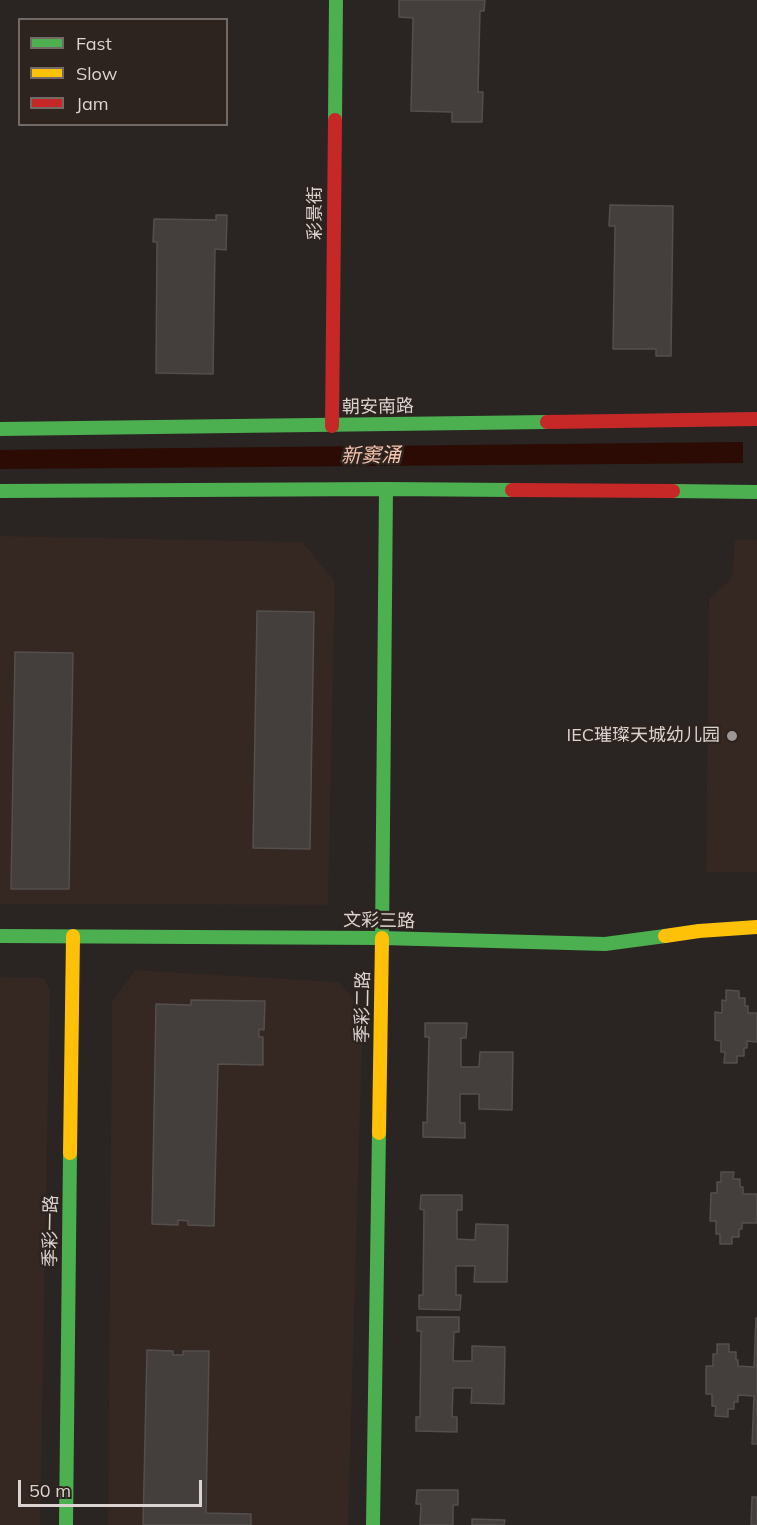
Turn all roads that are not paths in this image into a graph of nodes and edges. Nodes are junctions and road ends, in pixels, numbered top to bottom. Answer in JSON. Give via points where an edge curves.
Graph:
{"nodes":[{"id":1,"x":336,"y":0,"type":"edge"},
{"id":2,"x":757,"y":419,"type":"edge"},
{"id":3,"x":716,"y":420,"type":"junction"},
{"id":4,"x":332,"y":426,"type":"junction"},
{"id":5,"x":0,"y":429,"type":"edge"},
{"id":6,"x":753,"y":434,"type":"dead end"},
{"id":7,"x":755,"y":486,"type":"edge"},
{"id":8,"x":386,"y":489,"type":"junction"},
{"id":9,"x":0,"y":491,"type":"edge"},
{"id":10,"x":757,"y":927,"type":"edge"},
{"id":11,"x":0,"y":936,"type":"edge"},
{"id":12,"x":73,"y":936,"type":"junction"},
{"id":13,"x":382,"y":938,"type":"junction"},
{"id":14,"x":66,"y":1525,"type":"edge"},
{"id":15,"x":373,"y":1525,"type":"edge"}],
"edges":[{"from":1,"to":4,"type":"street","name":"彩景街"},
{"from":2,"to":3,"type":"street","name":"朝安南路"},
{"from":3,"to":4,"type":"street","name":"朝安南路"},
{"from":3,"to":6,"type":"street","via":[[738,425]]},
{"from":4,"to":5,"type":"street","name":"朝安南路"},
{"from":7,"to":8,"type":"street","via":[[729,492]]},
{"from":8,"to":9,"type":"street"},
{"from":8,"to":13,"type":"street","name":"季彩二路"},
{"from":10,"to":13,"type":"street","name":"文彩三路","via":[[605,944]]},
{"from":11,"to":12,"type":"street","name":"文彩三路"},
{"from":12,"to":13,"type":"street","name":"文彩三路"},
{"from":12,"to":14,"type":"street","name":"季彩一路"},
{"from":13,"to":15,"type":"street","name":"季彩二路"}]}
